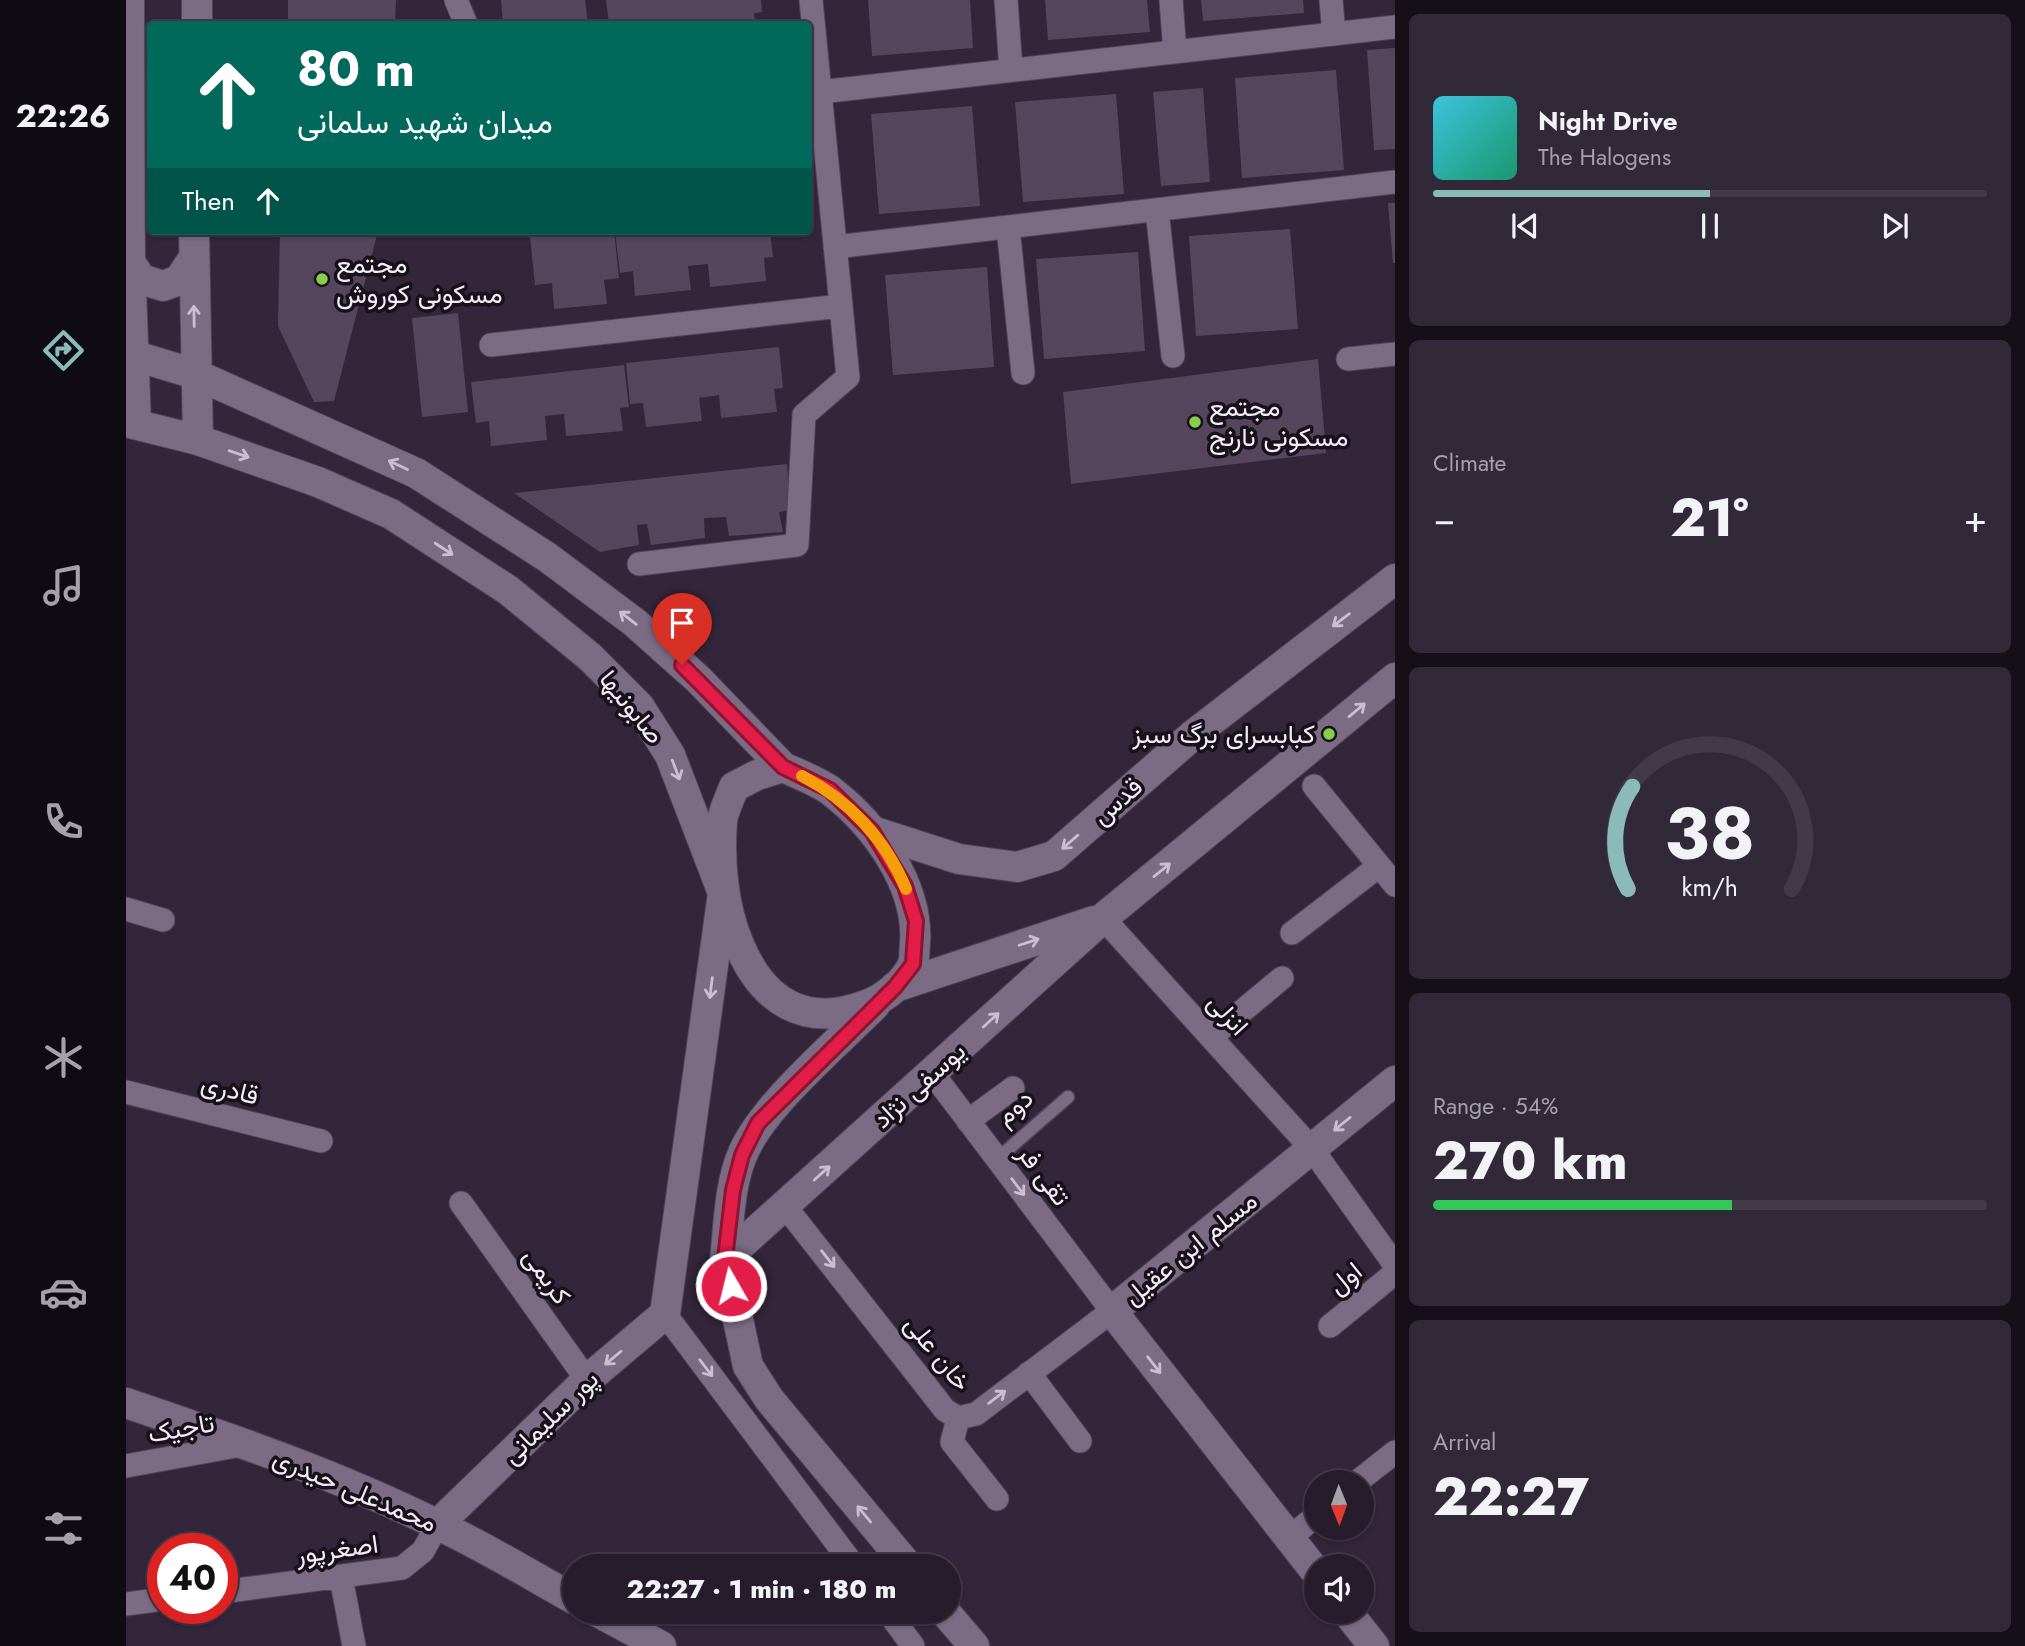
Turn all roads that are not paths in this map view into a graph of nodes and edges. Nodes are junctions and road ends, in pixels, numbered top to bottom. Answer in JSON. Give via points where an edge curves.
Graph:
{"nodes":[{"id":1,"x":129,"y":0,"type":"edge"},
{"id":2,"x":197,"y":0,"type":"edge"},
{"id":3,"x":456,"y":0,"type":"edge"},
{"id":4,"x":811,"y":0,"type":"edge"},
{"id":5,"x":1006,"y":0,"type":"edge"},
{"id":6,"x":1171,"y":0,"type":"edge"},
{"id":7,"x":1331,"y":0,"type":"edge"},
{"id":8,"x":197,"y":21,"type":"edge"},
{"id":9,"x":465,"y":21,"type":"edge"},
{"id":10,"x":811,"y":21,"type":"edge"},
{"id":11,"x":1395,"y":27,"type":"edge"},
{"id":12,"x":1334,"y":34,"type":"junction"},
{"id":13,"x":812,"y":50,"type":"edge"},
{"id":14,"x":1175,"y":52,"type":"junction"},
{"id":15,"x":1011,"y":70,"type":"junction"},
{"id":16,"x":820,"y":92,"type":"junction"},
{"id":17,"x":818,"y":176,"type":"edge"},
{"id":18,"x":1395,"y":181,"type":"edge"},
{"id":19,"x":1157,"y":209,"type":"junction"},
{"id":20,"x":1008,"y":227,"type":"junction"},
{"id":21,"x":193,"y":245,"type":"edge"},
{"id":22,"x":835,"y":247,"type":"junction"},
{"id":23,"x":130,"y":262,"type":"junction"},
{"id":24,"x":841,"y":306,"type":"junction"},
{"id":25,"x":491,"y":345,"type":"dead end"},
{"id":26,"x":129,"y":353,"type":"edge"},
{"id":27,"x":1395,"y":354,"type":"edge"},
{"id":28,"x":1173,"y":356,"type":"dead end"},
{"id":29,"x":1348,"y":359,"type":"dead end"},
{"id":30,"x":1023,"y":373,"type":"dead end"},
{"id":31,"x":195,"y":374,"type":"junction"},
{"id":32,"x":131,"y":423,"type":"edge"},
{"id":33,"x":198,"y":440,"type":"junction"},
{"id":34,"x":639,"y":564,"type":"dead end"},
{"id":35,"x":1395,"y":579,"type":"edge"},
{"id":36,"x":1395,"y":678,"type":"edge"},
{"id":37,"x":783,"y":767,"type":"junction"},
{"id":38,"x":1314,"y":786,"type":"dead end"},
{"id":39,"x":872,"y":831,"type":"junction"},
{"id":40,"x":1379,"y":866,"type":"junction"},
{"id":41,"x":1395,"y":885,"type":"edge"},
{"id":42,"x":723,"y":893,"type":"junction"},
{"id":43,"x":126,"y":909,"type":"edge"},
{"id":44,"x":1103,"y":918,"type":"junction"},
{"id":45,"x":163,"y":920,"type":"dead end"},
{"id":46,"x":1292,"y":933,"type":"dead end"},
{"id":47,"x":1282,"y":978,"type":"dead end"},
{"id":48,"x":887,"y":994,"type":"junction"},
{"id":49,"x":1211,"y":1037,"type":"junction"},
{"id":50,"x":933,"y":1074,"type":"junction"},
{"id":51,"x":1395,"y":1081,"type":"edge"},
{"id":52,"x":1013,"y":1088,"type":"dead end"},
{"id":53,"x":126,"y":1093,"type":"edge"},
{"id":54,"x":1068,"y":1097,"type":"dead end"},
{"id":55,"x":968,"y":1121,"type":"junction"},
{"id":56,"x":321,"y":1141,"type":"dead end"},
{"id":57,"x":1312,"y":1149,"type":"junction"},
{"id":58,"x":997,"y":1159,"type":"junction"},
{"id":59,"x":461,"y":1203,"type":"dead end"},
{"id":60,"x":786,"y":1206,"type":"junction"},
{"id":61,"x":725,"y":1259,"type":"junction"},
{"id":62,"x":1395,"y":1265,"type":"edge"},
{"id":63,"x":1395,"y":1273,"type":"edge"},
{"id":64,"x":1112,"y":1311,"type":"junction"},
{"id":65,"x":666,"y":1314,"type":"junction"},
{"id":66,"x":1330,"y":1325,"type":"dead end"},
{"id":67,"x":1029,"y":1373,"type":"junction"},
{"id":68,"x":587,"y":1380,"type":"junction"},
{"id":69,"x":126,"y":1403,"type":"edge"},
{"id":70,"x":958,"y":1418,"type":"junction"},
{"id":71,"x":1080,"y":1441,"type":"dead end"},
{"id":72,"x":247,"y":1444,"type":"junction"},
{"id":73,"x":1395,"y":1452,"type":"edge"},
{"id":74,"x":126,"y":1466,"type":"edge"},
{"id":75,"x":1372,"y":1470,"type":"edge"},
{"id":76,"x":997,"y":1499,"type":"dead end"},
{"id":77,"x":438,"y":1524,"type":"junction"},
{"id":78,"x":1304,"y":1526,"type":"edge"},
{"id":79,"x":1289,"y":1538,"type":"junction"},
{"id":80,"x":845,"y":1554,"type":"edge"},
{"id":81,"x":898,"y":1554,"type":"edge"},
{"id":82,"x":1304,"y":1557,"type":"edge"},
{"id":83,"x":341,"y":1577,"type":"junction"},
{"id":84,"x":238,"y":1590,"type":"edge"},
{"id":85,"x":562,"y":1592,"type":"edge"},
{"id":86,"x":147,"y":1601,"type":"edge"},
{"id":87,"x":126,"y":1604,"type":"edge"},
{"id":88,"x":620,"y":1624,"type":"edge"},
{"id":89,"x":897,"y":1624,"type":"edge"},
{"id":90,"x":955,"y":1624,"type":"edge"},
{"id":91,"x":1357,"y":1624,"type":"edge"},
{"id":92,"x":354,"y":1646,"type":"edge"},
{"id":93,"x":661,"y":1646,"type":"edge"},
{"id":94,"x":914,"y":1646,"type":"edge"},
{"id":95,"x":974,"y":1646,"type":"edge"},
{"id":96,"x":1374,"y":1646,"type":"edge"}],
"edges":[{"from":1,"to":23,"type":"street"},
{"from":2,"to":8,"type":"street"},
{"from":3,"to":9,"type":"street"},
{"from":4,"to":10,"type":"street"},
{"from":5,"to":15,"type":"street"},
{"from":6,"to":14,"type":"street"},
{"from":7,"to":12,"type":"street"},
{"from":11,"to":12,"type":"street"},
{"from":12,"to":14,"type":"street"},
{"from":13,"to":16,"type":"street"},
{"from":14,"to":15,"type":"street"},
{"from":15,"to":16,"type":"street"},
{"from":16,"to":17,"type":"street"},
{"from":17,"to":22,"type":"street"},
{"from":18,"to":19,"type":"street"},
{"from":19,"to":20,"type":"street"},
{"from":19,"to":28,"type":"street"},
{"from":20,"to":22,"type":"street"},
{"from":20,"to":30,"type":"street"},
{"from":21,"to":23,"type":"street","via":[[179,280],[163,286],[141,279]]},
{"from":31,"to":21,"type":"street","one_way":true},
{"from":22,"to":24,"type":"street"},
{"from":23,"to":26,"type":"street"},
{"from":24,"to":25,"type":"street"},
{"from":24,"to":34,"type":"street","via":[[848,377],[804,415],[797,545]]},
{"from":26,"to":31,"type":"street"},
{"from":26,"to":32,"type":"street"},
{"from":27,"to":29,"type":"street"},
{"from":31,"to":33,"type":"street"},
{"from":37,"to":31,"type":"street","one_way":true,"via":[[698,679],[634,622],[547,557],[416,473]]},
{"from":32,"to":33,"type":"street","name":"صابونیها"},
{"from":33,"to":42,"type":"street","name":"صابونیها","one_way":true,"via":[[318,482],[391,514],[508,590],[590,656],[639,706],[670,755]]},
{"from":35,"to":39,"type":"street","name":"قدس","one_way":true,"via":[[1193,735],[1054,856],[1017,867],[959,859]]},
{"from":44,"to":36,"type":"street","name":"یوسفی نژاد","one_way":true},
{"from":37,"to":39,"type":"street","via":[[830,790]]},
{"from":37,"to":42,"type":"street","via":[[734,787],[722,820]]},
{"from":38,"to":40,"type":"street"},
{"from":39,"to":48,"type":"street","via":[[905,886],[916,921],[913,964]]},
{"from":40,"to":41,"type":"street"},
{"from":40,"to":46,"type":"street"},
{"from":42,"to":48,"type":"street","via":[[748,968],[773,997],[824,1016],[852,1011]]},
{"from":42,"to":65,"type":"street","name":"صابونیها","one_way":true},
{"from":43,"to":45,"type":"street"},
{"from":48,"to":44,"type":"street","one_way":true},
{"from":44,"to":49,"type":"street","name":"انزلی"},
{"from":50,"to":44,"type":"street","name":"یوسفی نژاد","one_way":true},
{"from":47,"to":49,"type":"street"},
{"from":48,"to":61,"type":"street","via":[[758,1123],[739,1167]]},
{"from":49,"to":57,"type":"street","name":"انزلی"},
{"from":50,"to":55,"type":"street","name":"تقی فر"},
{"from":60,"to":50,"type":"street","name":"یوسفی نژاد","one_way":true},
{"from":51,"to":57,"type":"street","name":"مسلم ابن عقیل","one_way":true},
{"from":52,"to":55,"type":"street"},
{"from":53,"to":56,"type":"street","name":"قادری"},
{"from":54,"to":58,"type":"lane","name":"دوم"},
{"from":55,"to":58,"type":"street","name":"تقی فر"},
{"from":57,"to":62,"type":"street","name":"انزلی"},
{"from":57,"to":64,"type":"street","name":"مسلم ابن عقیل"},
{"from":58,"to":64,"type":"street","name":"تقی فر","one_way":true},
{"from":59,"to":68,"type":"street","name":"کریمی"},
{"from":60,"to":61,"type":"street","name":"یوسفی نژاد"},
{"from":60,"to":70,"type":"street","name":"خان علی","one_way":true,"via":[[945,1410]]},
{"from":81,"to":61,"type":"street","one_way":true,"via":[[769,1399],[748,1366]]},
{"from":63,"to":66,"type":"street","name":"اول"},
{"from":64,"to":67,"type":"street","name":"خان علی"},
{"from":64,"to":79,"type":"street","name":"مسلم ابن عقیل","one_way":true},
{"from":65,"to":68,"type":"street","name":"پور سلیمانی","one_way":true},
{"from":65,"to":80,"type":"street","one_way":true},
{"from":70,"to":67,"type":"street","name":"خان علی","one_way":true,"via":[[976,1414]]},
{"from":67,"to":71,"type":"street"},
{"from":68,"to":77,"type":"street","name":"پور سلیمانی"},
{"from":69,"to":72,"type":"street","name":"محمدعلی حیدری"},
{"from":70,"to":76,"type":"street","via":[[952,1442]]},
{"from":72,"to":74,"type":"street","name":"تاجیک"},
{"from":72,"to":77,"type":"street","name":"محمدعلی حیدری"},
{"from":73,"to":75,"type":"street"},
{"from":77,"to":83,"type":"street","name":"اصغرپور","via":[[423,1551],[402,1568]]},
{"from":77,"to":85,"type":"street","name":"محمدعلی حیدری"},
{"from":78,"to":79,"type":"street"},
{"from":79,"to":82,"type":"street","name":"مسلم ابن عقیل"},
{"from":83,"to":84,"type":"street","name":"اصغرپور"},
{"from":83,"to":92,"type":"street"},
{"from":86,"to":87,"type":"street"},
{"from":88,"to":93,"type":"street"},
{"from":89,"to":94,"type":"street"},
{"from":90,"to":95,"type":"street"},
{"from":91,"to":96,"type":"street"}]}
